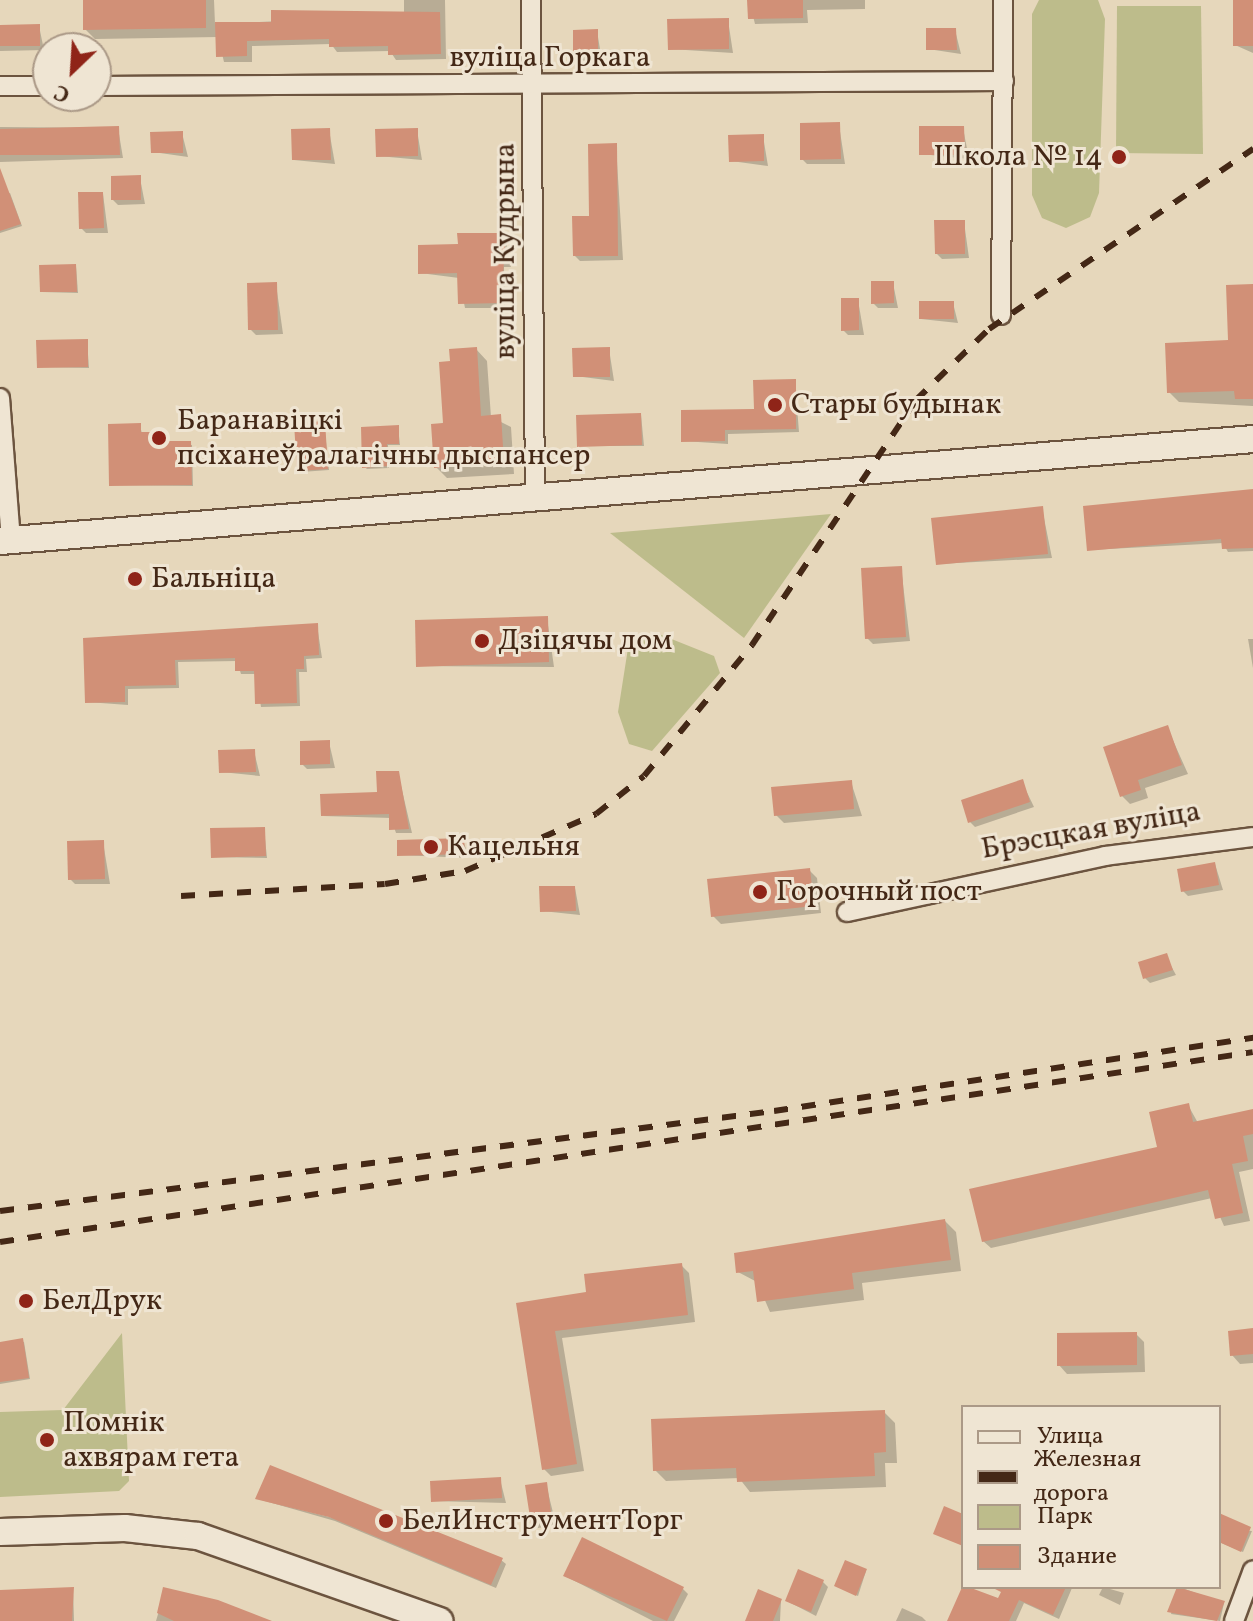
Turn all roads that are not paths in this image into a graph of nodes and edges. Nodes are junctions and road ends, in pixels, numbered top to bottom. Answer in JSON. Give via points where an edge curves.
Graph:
{"nodes":[{"id":1,"x":531,"y":0,"type":"edge"},
{"id":2,"x":1003,"y":0,"type":"edge"},
{"id":3,"x":1004,"y":81,"type":"junction"},
{"id":4,"x":0,"y":86,"type":"edge"},
{"id":5,"x":32,"y":86,"type":"edge"},
{"id":6,"x":112,"y":86,"type":"edge"},
{"id":7,"x":533,"y":86,"type":"junction"},
{"id":8,"x":1001,"y":315,"type":"dead end"},
{"id":9,"x":0,"y":398,"type":"edge"},
{"id":10,"x":1253,"y":439,"type":"edge"},
{"id":11,"x":535,"y":501,"type":"junction"},
{"id":12,"x":6,"y":541,"type":"edge"},
{"id":13,"x":1253,"y":837,"type":"edge"},
{"id":14,"x":847,"y":912,"type":"dead end"},
{"id":15,"x":0,"y":1532,"type":"edge"},
{"id":16,"x":1251,"y":1581,"type":"edge"},
{"id":17,"x":439,"y":1621,"type":"edge"},
{"id":18,"x":1234,"y":1621,"type":"edge"}],
"edges":[{"from":1,"to":7,"type":"street","name":"вуліца Кудрына"},
{"from":2,"to":3,"type":"street"},
{"from":3,"to":7,"type":"street","name":"вуліца Горкага"},
{"from":3,"to":8,"type":"street"},
{"from":4,"to":5,"type":"street"},
{"from":6,"to":7,"type":"street","name":"вуліца Горкага"},
{"from":7,"to":11,"type":"street","name":"вуліца Кудрына"},
{"from":9,"to":12,"type":"street"},
{"from":10,"to":11,"type":"main road"},
{"from":11,"to":12,"type":"main road"},
{"from":13,"to":14,"type":"street","name":"Брэсцкая вуліца","via":[[1105,856]]},
{"from":15,"to":17,"type":"main road","via":[[94,1527],[198,1536]]},
{"from":16,"to":18,"type":"street"}]}
